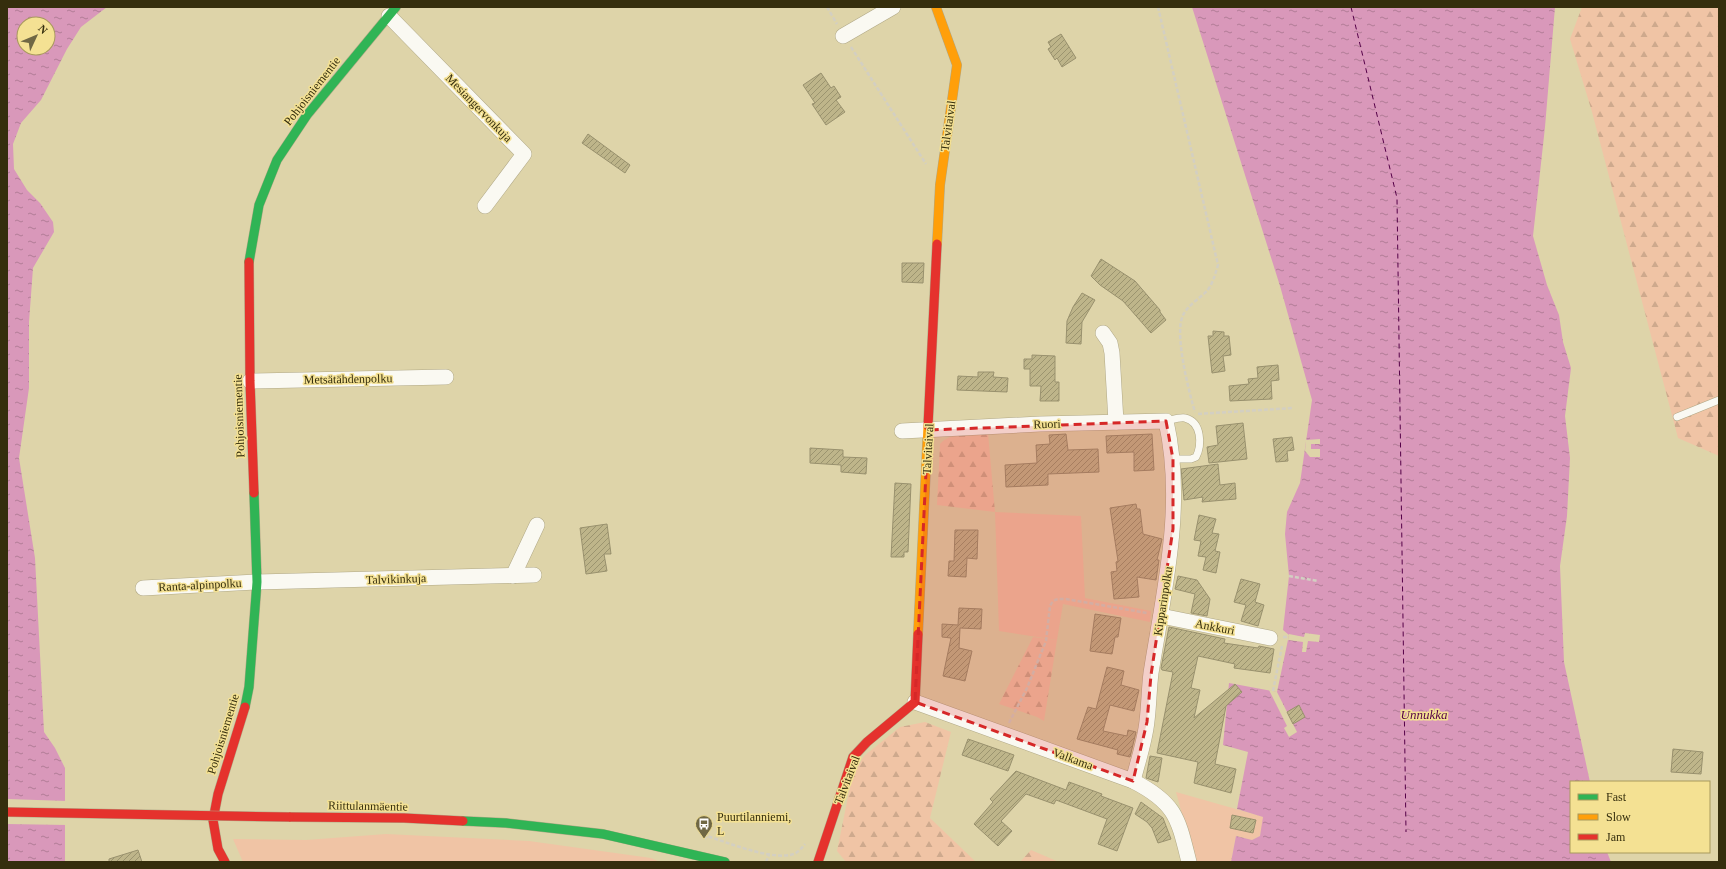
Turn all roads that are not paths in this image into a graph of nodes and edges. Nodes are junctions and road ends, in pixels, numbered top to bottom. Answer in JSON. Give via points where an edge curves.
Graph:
{"nodes":[{"id":1,"x":893,"y":7,"type":"edge"},
{"id":2,"x":936,"y":7,"type":"edge"},
{"id":3,"x":392,"y":12,"type":"edge"},
{"id":4,"x":843,"y":36,"type":"road end"},
{"id":5,"x":485,"y":206,"type":"dead end"},
{"id":6,"x":1103,"y":333,"type":"dead end"},
{"id":7,"x":446,"y":377,"type":"dead end"},
{"id":8,"x":250,"y":381,"type":"junction"},
{"id":9,"x":1719,"y":400,"type":"edge"},
{"id":10,"x":1677,"y":417,"type":"dead end"},
{"id":11,"x":1166,"y":421,"type":"junction"},
{"id":12,"x":1116,"y":422,"type":"junction"},
{"id":13,"x":928,"y":430,"type":"junction"},
{"id":14,"x":902,"y":432,"type":"dead end"},
{"id":15,"x":1173,"y":459,"type":"junction"},
{"id":16,"x":537,"y":525,"type":"dead end"},
{"id":17,"x":534,"y":575,"type":"dead end"},
{"id":18,"x":513,"y":576,"type":"junction"},
{"id":19,"x":257,"y":582,"type":"junction"},
{"id":20,"x":142,"y":588,"type":"dead end"},
{"id":21,"x":1161,"y":616,"type":"junction"},
{"id":22,"x":1277,"y":638,"type":"road end"},
{"id":23,"x":915,"y":702,"type":"junction"},
{"id":24,"x":1133,"y":780,"type":"junction"},
{"id":25,"x":7,"y":812,"type":"edge"},
{"id":26,"x":721,"y":861,"type":"edge"},
{"id":27,"x":225,"y":862,"type":"edge"},
{"id":28,"x":818,"y":862,"type":"edge"},
{"id":29,"x":1188,"y":862,"type":"edge"}],
"edges":[{"from":1,"to":4,"type":"street"},
{"from":2,"to":13,"type":"street","name":"Talvitaival","via":[[957,65],[940,185]]},
{"from":3,"to":5,"type":"street","name":"Mesiangervonkuja","via":[[524,154]]},
{"from":3,"to":8,"type":"street","name":"Pohjoisniementie","via":[[306,115],[277,160],[259,205],[249,256]]},
{"from":6,"to":12,"type":"street","via":[[1110,343],[1112,352]]},
{"from":7,"to":8,"type":"street","name":"Metsätähdenpolku"},
{"from":8,"to":19,"type":"street","name":"Pohjoisniementie"},
{"from":9,"to":10,"type":"lane"},
{"from":11,"to":12,"type":"street","name":"Ruori"},
{"from":11,"to":15,"type":"street","name":"Kipparinpolku"},
{"from":11,"to":15,"type":"lane","via":[[1184,418],[1192,422],[1199,434],[1200,443],[1196,457]]},
{"from":12,"to":13,"type":"street","name":"Ruori"},
{"from":13,"to":14,"type":"street","name":"Ruori"},
{"from":13,"to":23,"type":"street","name":"Talvitaival"},
{"from":15,"to":21,"type":"street","name":"Kipparinpolku","via":[[1173,529]]},
{"from":16,"to":18,"type":"street"},
{"from":17,"to":18,"type":"street","name":"Talvikinkuja"},
{"from":18,"to":19,"type":"street","name":"Talvikinkuja"},
{"from":19,"to":20,"type":"street","name":"Ranta-alpinpolku"},
{"from":19,"to":27,"type":"street","name":"Pohjoisniementie","via":[[249,687],[244,715],[218,794],[214,820],[218,849]]},
{"from":21,"to":22,"type":"street","name":"Ankkuri"},
{"from":21,"to":24,"type":"street","name":"Kipparinpolku","via":[[1151,675],[1147,722]]},
{"from":23,"to":24,"type":"street","name":"Valkama"},
{"from":23,"to":28,"type":"street","name":"Talvitaival","via":[[853,757]]},
{"from":24,"to":29,"type":"street","name":"Valkama","via":[[1161,798],[1172,811],[1181,828]]},
{"from":25,"to":26,"type":"street","name":"Riittulanmäentie","bridge":true,"via":[[404,818],[506,823],[603,834]]}]}
